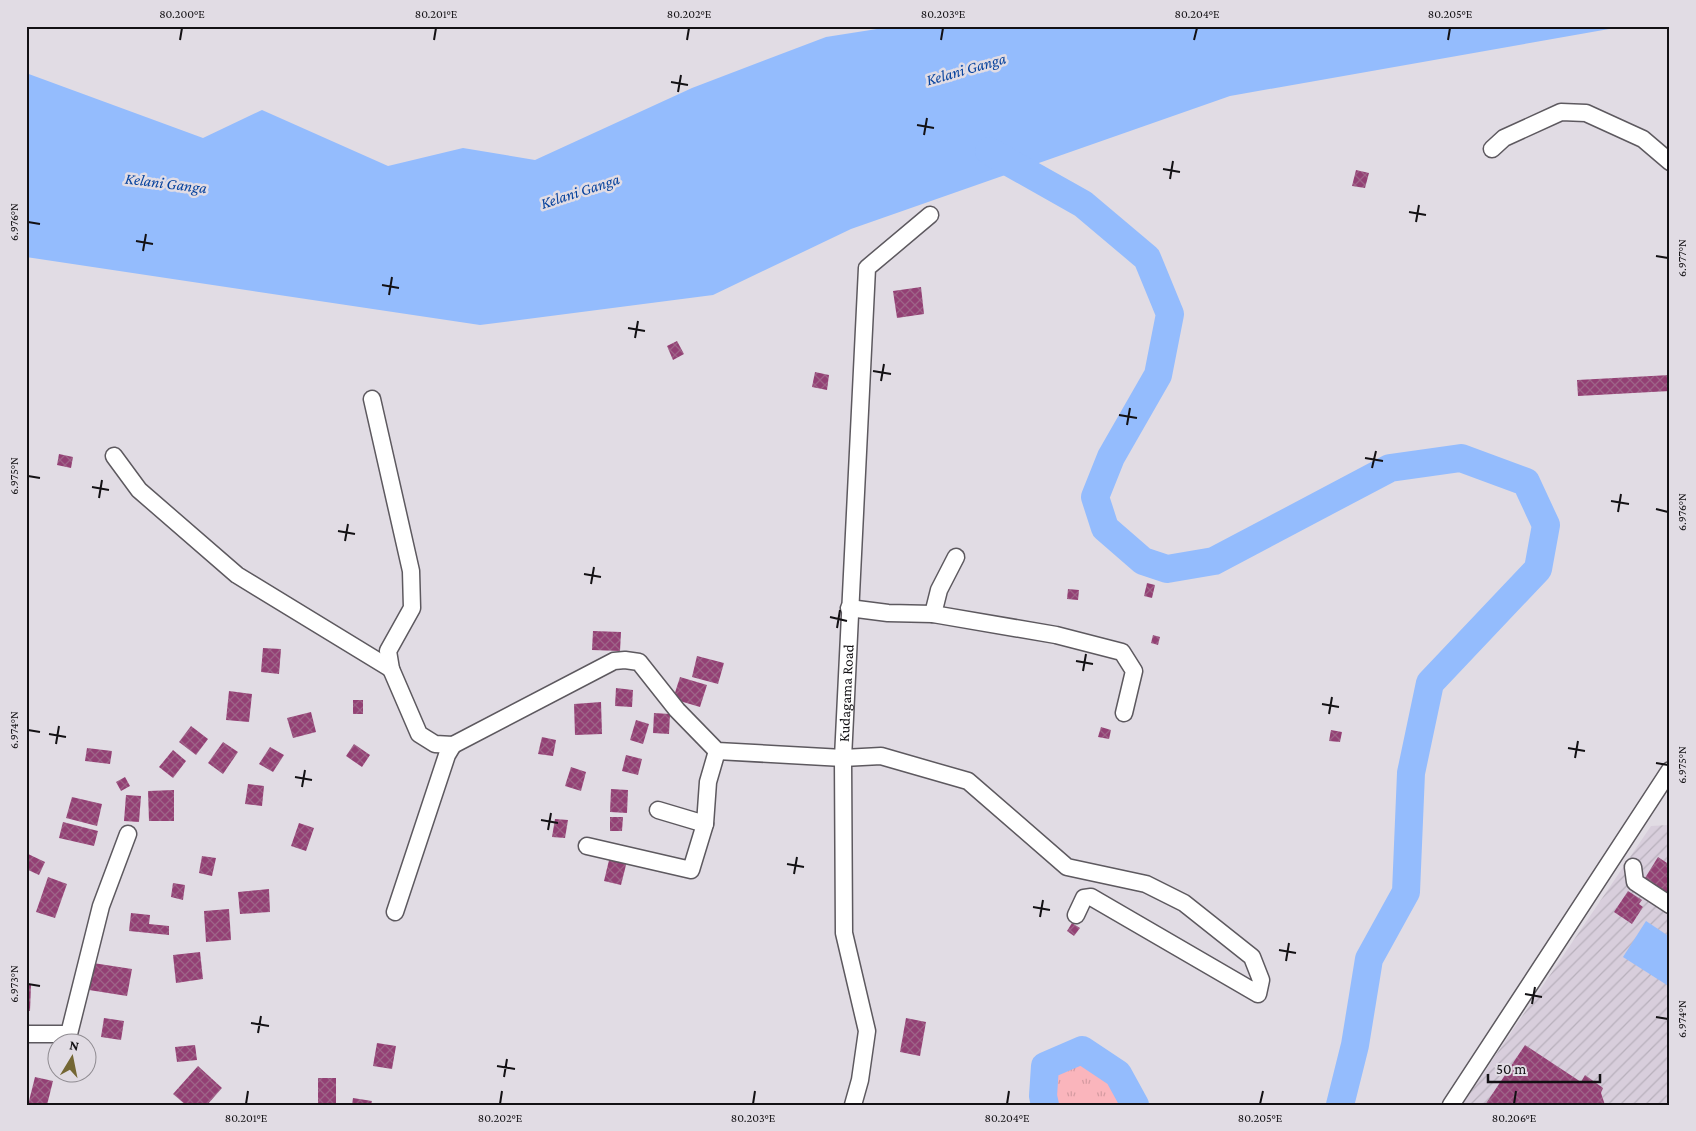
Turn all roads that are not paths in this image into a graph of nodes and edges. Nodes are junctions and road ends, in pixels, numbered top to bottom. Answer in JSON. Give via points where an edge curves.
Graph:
{"nodes":[{"id":1,"x":1492,"y":149,"type":"dead end"},
{"id":2,"x":1670,"y":162,"type":"edge"},
{"id":3,"x":930,"y":215,"type":"dead end"},
{"id":4,"x":372,"y":399,"type":"dead end"},
{"id":5,"x":114,"y":456,"type":"dead end"},
{"id":6,"x":956,"y":557,"type":"dead end"},
{"id":7,"x":849,"y":608,"type":"junction"},
{"id":8,"x":933,"y":614,"type":"junction"},
{"id":9,"x":391,"y":669,"type":"junction"},
{"id":10,"x":1124,"y":713,"type":"dead end"},
{"id":11,"x":453,"y":745,"type":"junction"},
{"id":12,"x":717,"y":751,"type":"junction"},
{"id":13,"x":843,"y":758,"type":"junction"},
{"id":14,"x":1670,"y":770,"type":"edge"},
{"id":15,"x":658,"y":810,"type":"dead end"},
{"id":16,"x":705,"y":824,"type":"junction"},
{"id":17,"x":128,"y":834,"type":"dead end"},
{"id":18,"x":587,"y":846,"type":"dead end"},
{"id":19,"x":1633,"y":867,"type":"dead end"},
{"id":20,"x":1670,"y":905,"type":"edge"},
{"id":21,"x":395,"y":912,"type":"dead end"},
{"id":22,"x":1076,"y":915,"type":"dead end"},
{"id":23,"x":26,"y":1034,"type":"edge"},
{"id":24,"x":853,"y":1105,"type":"edge"},
{"id":25,"x":1450,"y":1105,"type":"edge"}],
"edges":[{"from":1,"to":2,"type":"street","via":[[1504,138],[1561,112],[1586,113],[1643,139]]},
{"from":3,"to":7,"type":"street","name":"Kudagama Road","via":[[867,268]]},
{"from":4,"to":9,"type":"street","via":[[411,572],[412,608],[388,651]]},
{"from":5,"to":9,"type":"street","via":[[139,490],[236,575]]},
{"from":6,"to":8,"type":"street","via":[[939,590]]},
{"from":7,"to":8,"type":"street"},
{"from":7,"to":13,"type":"street","name":"Kudagama Road"},
{"from":8,"to":10,"type":"street","via":[[1056,635],[1122,652],[1134,671]]},
{"from":9,"to":11,"type":"street","via":[[419,734],[435,744]]},
{"from":11,"to":12,"type":"street","via":[[614,661],[624,660],[639,662],[676,710]]},
{"from":11,"to":21,"type":"street"},
{"from":12,"to":13,"type":"street"},
{"from":12,"to":16,"type":"street","via":[[708,782]]},
{"from":13,"to":22,"type":"street","via":[[881,756],[968,781],[1067,867],[1146,884],[1184,903],[1252,957],[1261,980],[1258,994],[1091,898],[1084,898]]},
{"from":13,"to":24,"type":"street","name":"Kudagama Road","via":[[844,933],[867,1031]]},
{"from":14,"to":25,"type":"street"},
{"from":15,"to":16,"type":"street"},
{"from":16,"to":18,"type":"street","via":[[690,870]]},
{"from":17,"to":23,"type":"street","via":[[101,906],[69,1034]]},
{"from":19,"to":20,"type":"street","via":[[1635,882]]}]}
